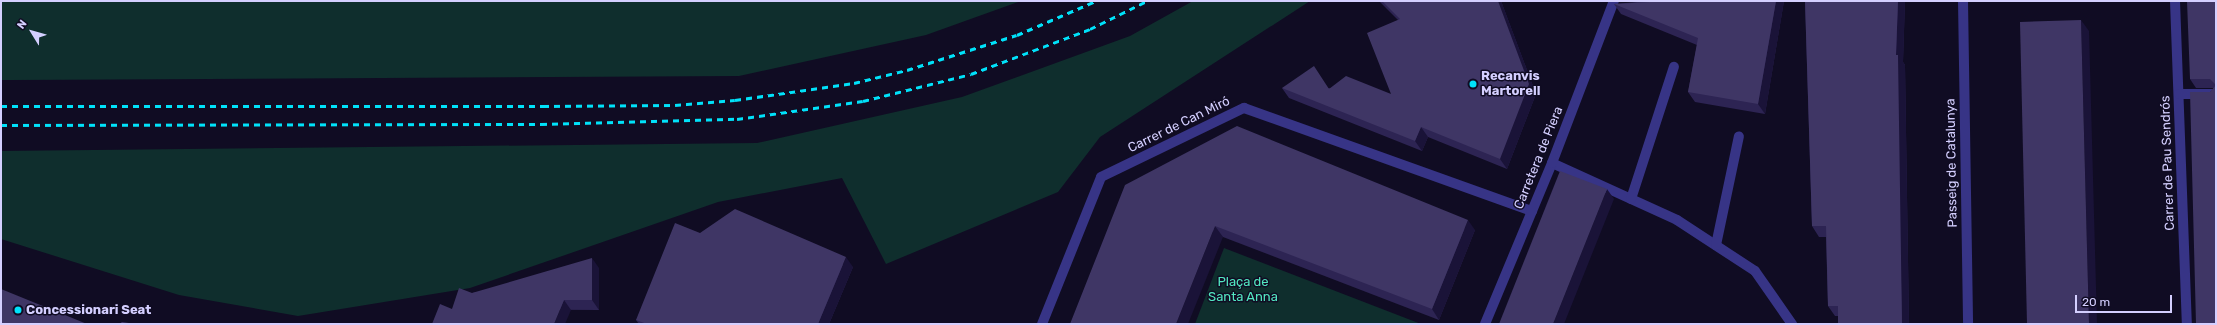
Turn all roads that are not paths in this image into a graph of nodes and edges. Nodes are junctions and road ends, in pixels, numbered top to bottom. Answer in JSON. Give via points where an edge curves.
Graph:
{"nodes":[{"id":1,"x":1614,"y":1,"type":"edge"},
{"id":2,"x":1963,"y":1,"type":"edge"},
{"id":3,"x":2175,"y":1,"type":"edge"},
{"id":4,"x":1674,"y":67,"type":"dead end"},
{"id":5,"x":2179,"y":94,"type":"junction"},
{"id":6,"x":2216,"y":94,"type":"edge"},
{"id":7,"x":1739,"y":136,"type":"dead end"},
{"id":8,"x":1552,"y":163,"type":"junction"},
{"id":9,"x":1631,"y":199,"type":"junction"},
{"id":10,"x":1532,"y":211,"type":"junction"},
{"id":11,"x":1716,"y":245,"type":"junction"},
{"id":12,"x":1042,"y":324,"type":"edge"},
{"id":13,"x":1485,"y":324,"type":"edge"},
{"id":14,"x":1792,"y":324,"type":"edge"},
{"id":15,"x":1968,"y":324,"type":"edge"},
{"id":16,"x":2187,"y":324,"type":"edge"}],
"edges":[{"from":1,"to":8,"type":"street","name":"Carretera de Piera"},
{"from":2,"to":15,"type":"street","name":"Passeig de Catalunya"},
{"from":3,"to":5,"type":"street","name":"Carrer de Pau Sendrós"},
{"from":4,"to":9,"type":"street"},
{"from":5,"to":6,"type":"street"},
{"from":5,"to":16,"type":"street","name":"Carrer de Pau Sendrós"},
{"from":7,"to":11,"type":"street"},
{"from":8,"to":9,"type":"street"},
{"from":8,"to":10,"type":"street","name":"Carretera de Piera"},
{"from":9,"to":11,"type":"street","via":[[1677,220]]},
{"from":10,"to":12,"type":"street","name":"Carrer de Can Miró","via":[[1244,108],[1101,176]]},
{"from":10,"to":13,"type":"street","name":"Carretera de Piera"},
{"from":11,"to":14,"type":"street","via":[[1755,271]]}]}
